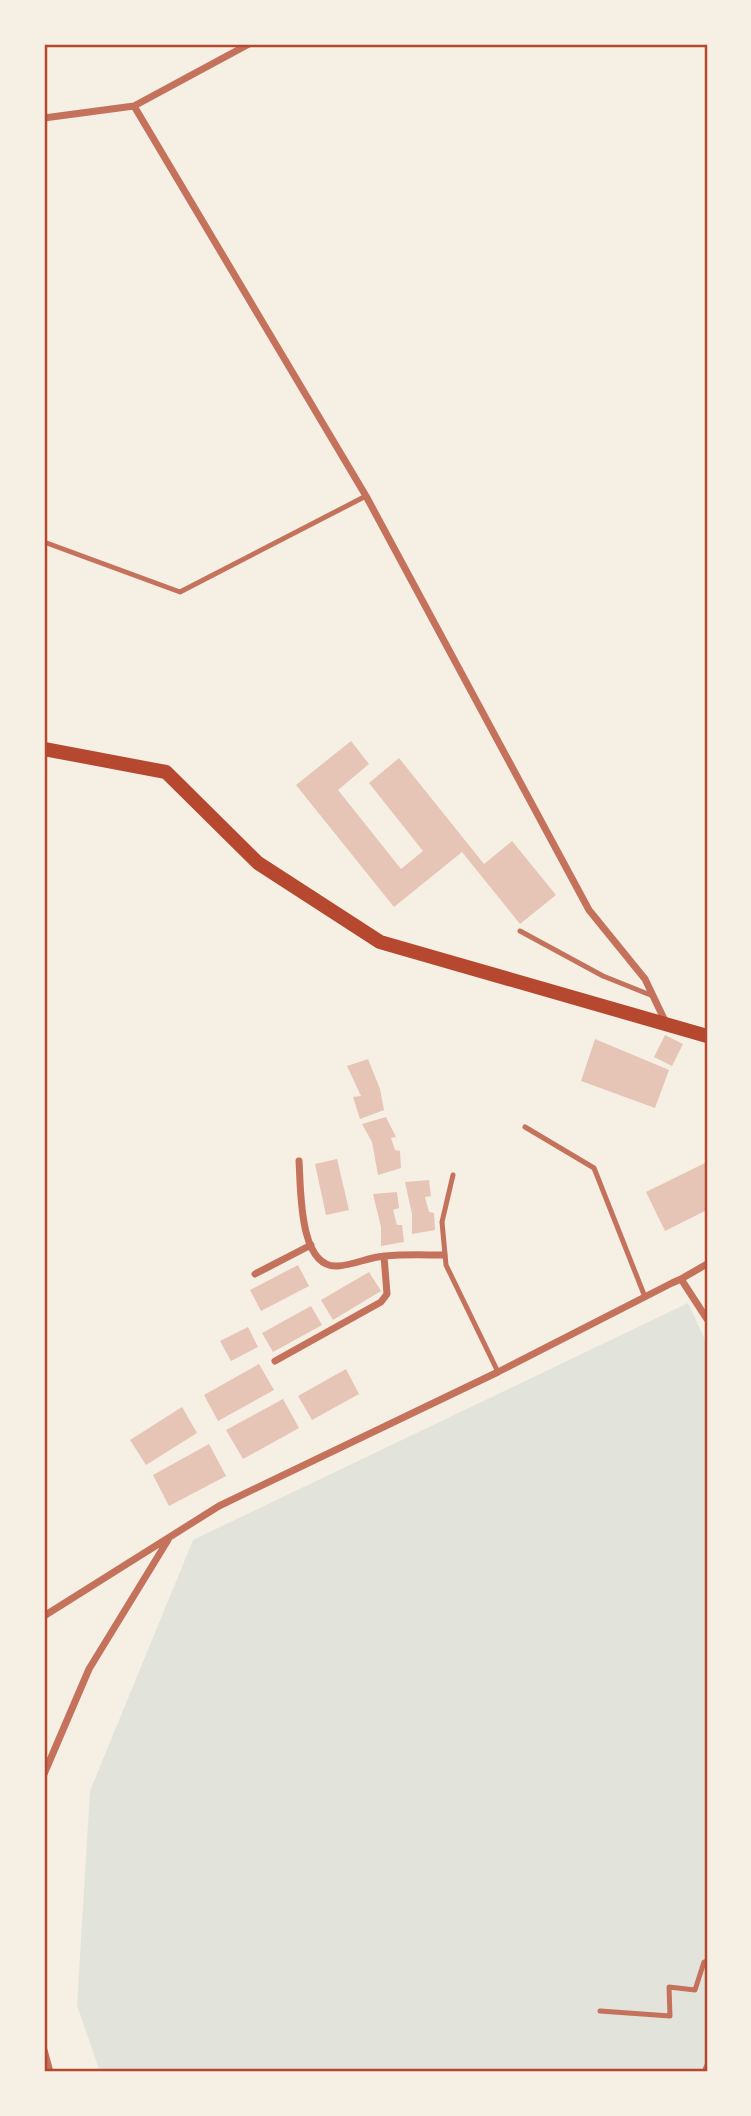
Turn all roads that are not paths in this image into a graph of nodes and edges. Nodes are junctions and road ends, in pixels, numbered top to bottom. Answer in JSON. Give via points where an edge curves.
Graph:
{"nodes":[{"id":1,"x":249,"y":44,"type":"edge"},
{"id":2,"x":134,"y":106,"type":"junction"},
{"id":3,"x":44,"y":118,"type":"edge"},
{"id":4,"x":366,"y":496,"type":"junction"},
{"id":5,"x":44,"y":542,"type":"edge"},
{"id":6,"x":44,"y":749,"type":"edge"},
{"id":7,"x":520,"y":931,"type":"dead end"},
{"id":8,"x":653,"y":996,"type":"junction"},
{"id":9,"x":667,"y":1025,"type":"junction"},
{"id":10,"x":707,"y":1036,"type":"edge"},
{"id":11,"x":525,"y":1127,"type":"dead end"},
{"id":12,"x":299,"y":1161,"type":"dead end"},
{"id":13,"x":453,"y":1175,"type":"dead end"},
{"id":14,"x":311,"y":1245,"type":"junction"},
{"id":15,"x":444,"y":1255,"type":"junction"},
{"id":16,"x":384,"y":1256,"type":"junction"},
{"id":17,"x":707,"y":1264,"type":"edge"},
{"id":18,"x":255,"y":1274,"type":"dead end"},
{"id":19,"x":681,"y":1279,"type":"junction"},
{"id":20,"x":645,"y":1297,"type":"junction"},
{"id":21,"x":707,"y":1319,"type":"edge"},
{"id":22,"x":275,"y":1361,"type":"dead end"},
{"id":23,"x":498,"y":1372,"type":"junction"},
{"id":24,"x":170,"y":1537,"type":"junction"},
{"id":25,"x":44,"y":1616,"type":"edge"},
{"id":26,"x":44,"y":1774,"type":"edge"},
{"id":27,"x":707,"y":1961,"type":"edge"},
{"id":28,"x":600,"y":2011,"type":"dead end"},
{"id":29,"x":44,"y":2050,"type":"edge"},
{"id":30,"x":707,"y":2065,"type":"edge"},
{"id":31,"x":50,"y":2072,"type":"edge"},
{"id":32,"x":704,"y":2072,"type":"edge"}],
"edges":[{"from":1,"to":2,"type":"street"},
{"from":2,"to":3,"type":"street"},
{"from":2,"to":4,"type":"street"},
{"from":4,"to":5,"type":"lane","via":[[180,592]]},
{"from":4,"to":8,"type":"street","via":[[589,910],[645,979]]},
{"from":6,"to":9,"type":"main road","via":[[166,772],[258,863],[380,942]]},
{"from":7,"to":8,"type":"lane","via":[[603,976]]},
{"from":8,"to":9,"type":"street"},
{"from":9,"to":10,"type":"main road"},
{"from":11,"to":20,"type":"lane","via":[[594,1168]]},
{"from":12,"to":14,"type":"street","via":[[302,1213]]},
{"from":13,"to":15,"type":"lane","via":[[442,1222]]},
{"from":14,"to":16,"type":"street","via":[[325,1265],[337,1267]]},
{"from":14,"to":18,"type":"street"},
{"from":15,"to":16,"type":"street"},
{"from":15,"to":23,"type":"lane"},
{"from":16,"to":22,"type":"street","via":[[387,1293],[380,1302]]},
{"from":17,"to":19,"type":"street"},
{"from":19,"to":20,"type":"street"},
{"from":19,"to":21,"type":"street"},
{"from":20,"to":23,"type":"street"},
{"from":23,"to":24,"type":"street","via":[[219,1506]]},
{"from":24,"to":25,"type":"street"},
{"from":24,"to":26,"type":"street","via":[[89,1669]]},
{"from":27,"to":28,"type":"lane","via":[[695,1990],[669,1987],[670,2016]]},
{"from":29,"to":31,"type":"street"},
{"from":30,"to":32,"type":"lane"}]}
